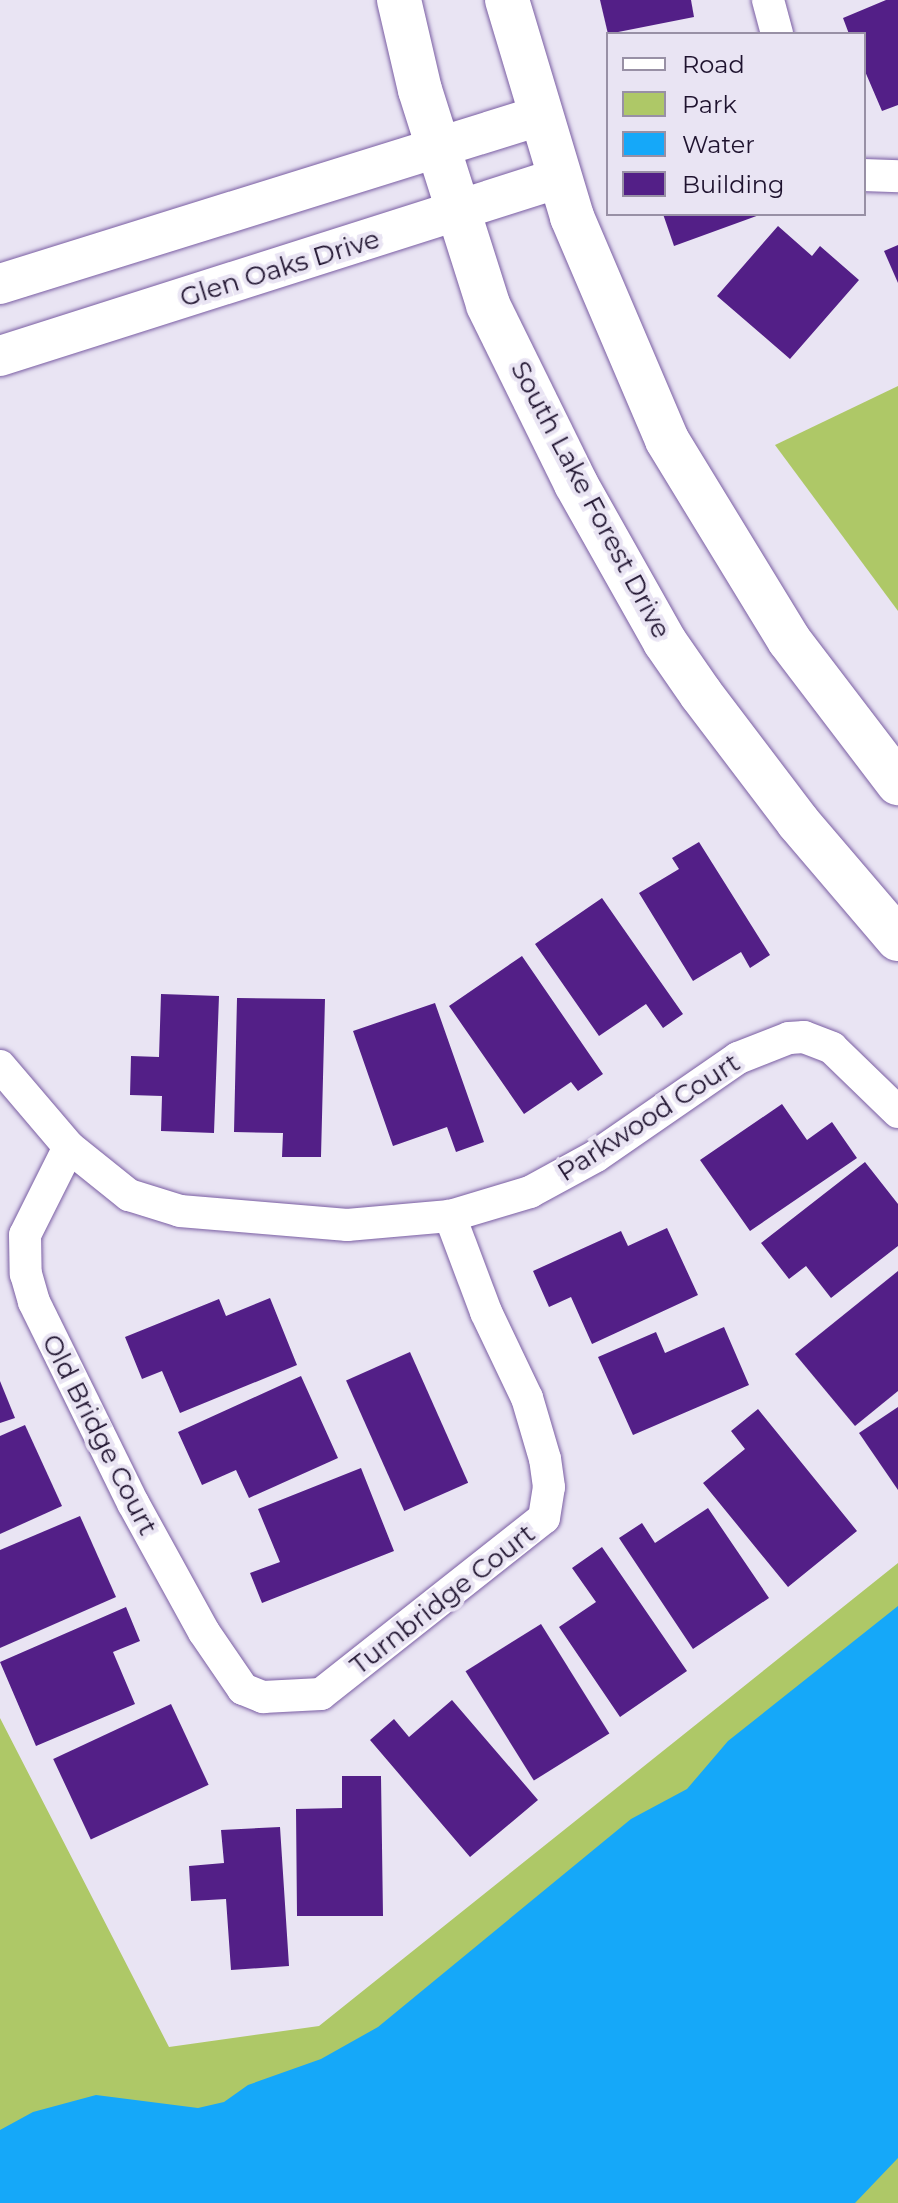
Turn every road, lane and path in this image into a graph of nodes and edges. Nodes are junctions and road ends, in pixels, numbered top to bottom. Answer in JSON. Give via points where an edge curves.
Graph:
{"nodes":[{"id":1,"x":399,"y":0,"type":"edge"},
{"id":2,"x":507,"y":0,"type":"edge"},
{"id":3,"x":768,"y":0,"type":"edge"},
{"id":4,"x":776,"y":32,"type":"edge"},
{"id":5,"x":539,"y":116,"type":"junction"},
{"id":6,"x":437,"y":147,"type":"junction"},
{"id":7,"x":866,"y":175,"type":"edge"},
{"id":8,"x":898,"y":176,"type":"edge"},
{"id":9,"x":559,"y":178,"type":"junction"},
{"id":10,"x":457,"y":212,"type":"junction"},
{"id":11,"x":0,"y":284,"type":"edge"},
{"id":12,"x":0,"y":356,"type":"edge"},
{"id":13,"x":898,"y":783,"type":"edge"},
{"id":14,"x":898,"y":939,"type":"edge"},
{"id":15,"x":0,"y":1066,"type":"edge"},
{"id":16,"x":898,"y":1112,"type":"edge"},
{"id":17,"x":69,"y":1147,"type":"junction"},
{"id":18,"x":450,"y":1216,"type":"junction"},
{"id":19,"x":263,"y":1697,"type":"joint"}],
"edges":[{"from":1,"to":6,"type":"main road","name":"South Lake Forest Drive"},
{"from":2,"to":5,"type":"main road"},
{"from":3,"to":4,"type":"street"},
{"from":5,"to":6,"type":"street"},
{"from":5,"to":9,"type":"main road"},
{"from":6,"to":10,"type":"main road","name":"South Lake Forest Drive"},
{"from":6,"to":11,"type":"street"},
{"from":7,"to":8,"type":"street"},
{"from":9,"to":10,"type":"street","name":"Glen Oaks Drive"},
{"from":9,"to":13,"type":"main road","via":[[619,335],[667,440],[789,640]]},
{"from":10,"to":12,"type":"street","name":"Glen Oaks Drive"},
{"from":10,"to":14,"type":"main road","name":"South Lake Forest Drive","via":[[488,305],[576,484],[665,642],[798,822]]},
{"from":15,"to":17,"type":"street","name":"Parkwood Court"},
{"from":16,"to":18,"type":"street","name":"Parkwood Court","via":[[832,1048],[804,1037],[789,1038],[738,1058],[563,1177],[492,1206]]},
{"from":17,"to":18,"type":"street","name":"Parkwood Court","via":[[129,1195],[180,1211],[347,1225]]},
{"from":17,"to":19,"type":"street","name":"Old Bridge Court","via":[[25,1235],[26,1274],[34,1302],[126,1490],[204,1632],[243,1689]]},
{"from":18,"to":19,"type":"street","name":"Turnbridge Court","via":[[486,1312],[527,1398],[549,1487],[544,1518],[329,1689],[283,1700]]}]}
